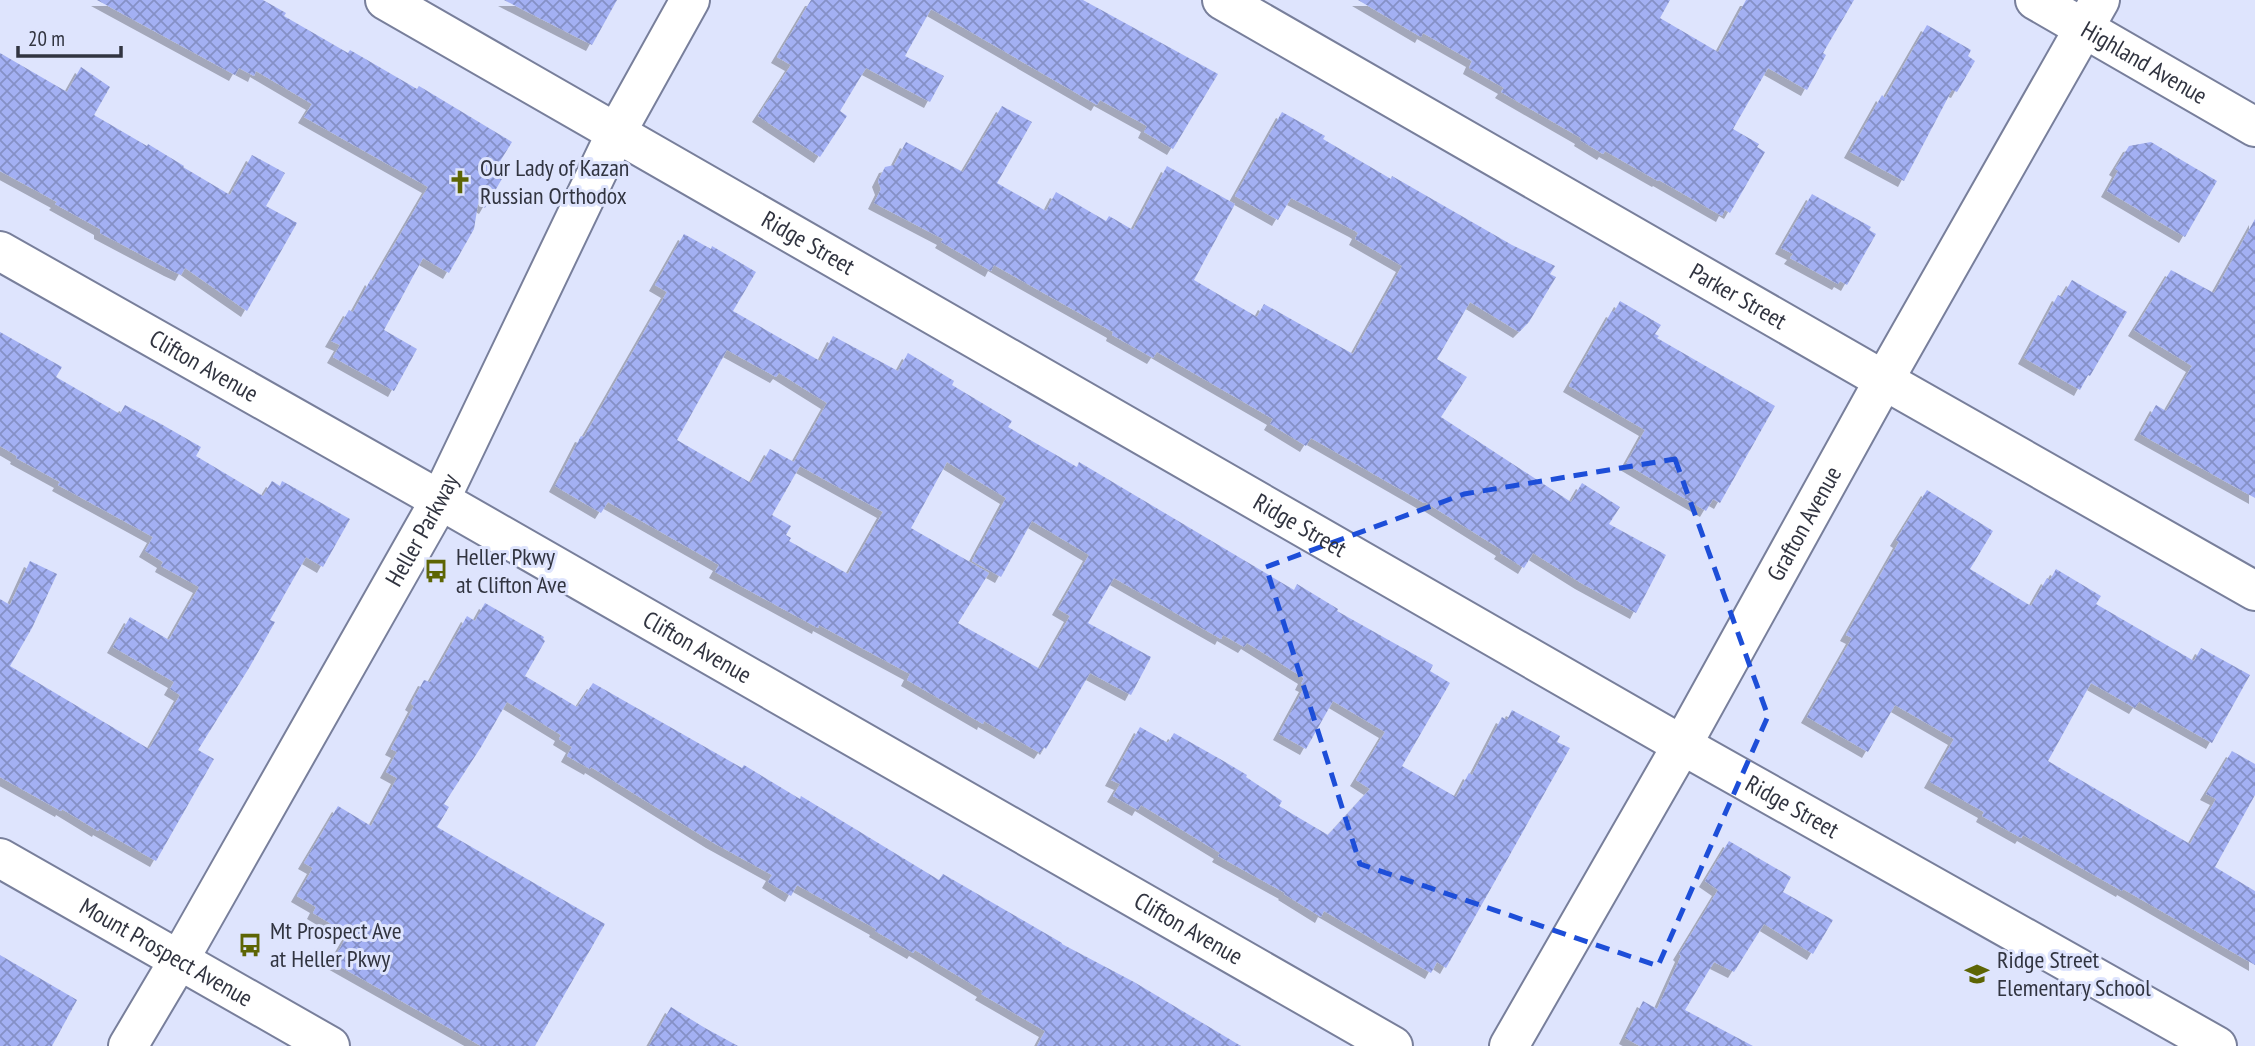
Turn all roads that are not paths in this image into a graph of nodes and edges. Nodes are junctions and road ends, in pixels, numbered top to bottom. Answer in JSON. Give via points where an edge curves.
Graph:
{"nodes":[{"id":1,"x":385,"y":0,"type":"edge"},
{"id":2,"x":690,"y":0,"type":"edge"},
{"id":3,"x":1222,"y":0,"type":"edge"},
{"id":4,"x":2035,"y":0,"type":"edge"},
{"id":5,"x":2092,"y":14,"type":"edge"},
{"id":6,"x":2255,"y":127,"type":"edge"},
{"id":7,"x":616,"y":133,"type":"junction"},
{"id":8,"x":0,"y":251,"type":"edge"},
{"id":9,"x":1884,"y":380,"type":"junction"},
{"id":10,"x":440,"y":500,"type":"junction"},
{"id":11,"x":2255,"y":591,"type":"edge"},
{"id":12,"x":1682,"y":745,"type":"junction"},
{"id":13,"x":0,"y":858,"type":"edge"},
{"id":14,"x":179,"y":960,"type":"junction"},
{"id":15,"x":128,"y":1046,"type":"edge"},
{"id":16,"x":330,"y":1046,"type":"edge"},
{"id":17,"x":1393,"y":1046,"type":"edge"},
{"id":18,"x":1508,"y":1046,"type":"edge"},
{"id":19,"x":2217,"y":1046,"type":"edge"}],
"edges":[{"from":1,"to":7,"type":"street","name":"Ridge Street"},
{"from":2,"to":7,"type":"street","name":"Heller Parkway"},
{"from":3,"to":9,"type":"street","name":"Parker Street"},
{"from":4,"to":5,"type":"street","name":"Highland Avenue"},
{"from":5,"to":6,"type":"street","name":"Highland Avenue"},
{"from":5,"to":9,"type":"street","name":"Grafton Avenue"},
{"from":7,"to":10,"type":"street","name":"Heller Parkway"},
{"from":7,"to":12,"type":"street","name":"Ridge Street"},
{"from":8,"to":10,"type":"street","name":"Clifton Avenue"},
{"from":9,"to":11,"type":"street","name":"Parker Street"},
{"from":9,"to":12,"type":"street","name":"Grafton Avenue"},
{"from":10,"to":14,"type":"street","name":"Heller Parkway"},
{"from":10,"to":17,"type":"street","name":"Clifton Avenue"},
{"from":12,"to":18,"type":"street","name":"Grafton Avenue"},
{"from":12,"to":19,"type":"street","name":"Ridge Street"},
{"from":13,"to":14,"type":"street","name":"Mount Prospect Avenue"},
{"from":14,"to":15,"type":"street","name":"Heller Parkway"},
{"from":14,"to":16,"type":"street","name":"Mount Prospect Avenue"}]}
